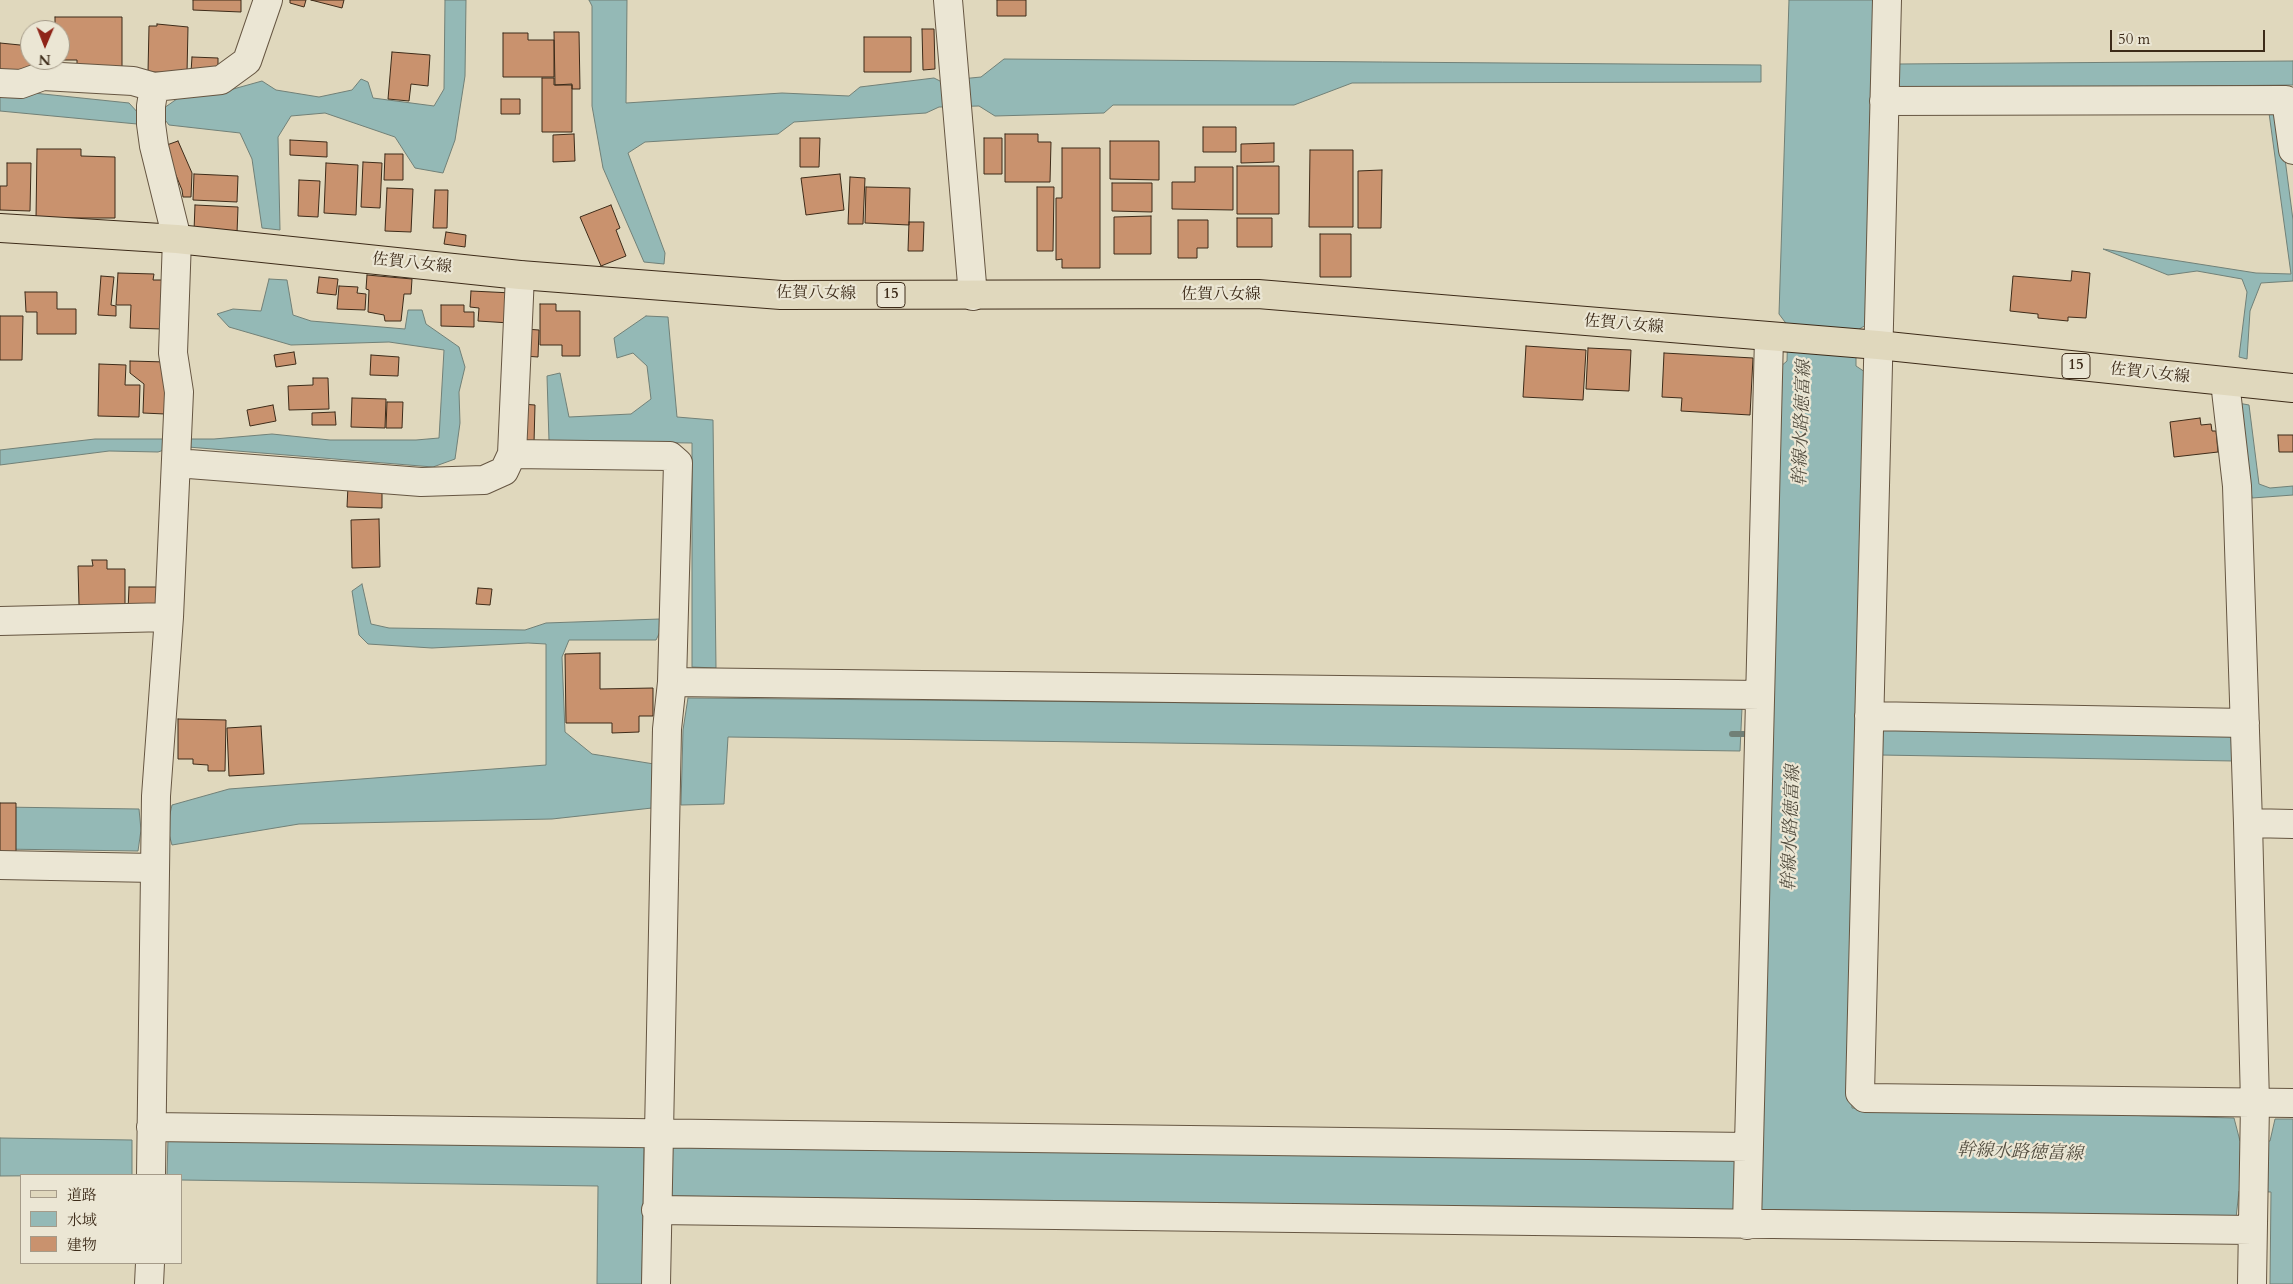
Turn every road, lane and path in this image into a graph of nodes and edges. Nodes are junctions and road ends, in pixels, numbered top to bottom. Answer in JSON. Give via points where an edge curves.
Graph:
{"nodes":[{"id":1,"x":268,"y":0,"type":"edge"},
{"id":2,"x":948,"y":0,"type":"edge"},
{"id":3,"x":1887,"y":0,"type":"edge"},
{"id":4,"x":0,"y":83,"type":"edge"},
{"id":5,"x":154,"y":87,"type":"junction"},
{"id":6,"x":1884,"y":101,"type":"junction"},
{"id":7,"x":2293,"y":150,"type":"edge"},
{"id":8,"x":0,"y":228,"type":"edge"},
{"id":9,"x":177,"y":239,"type":"junction"},
{"id":10,"x":520,"y":275,"type":"junction"},
{"id":11,"x":973,"y":296,"type":"junction"},
{"id":12,"x":1775,"y":337,"type":"junction"},
{"id":13,"x":1869,"y":344,"type":"junction"},
{"id":14,"x":2225,"y":382,"type":"junction"},
{"id":15,"x":2293,"y":388,"type":"edge"},
{"id":16,"x":176,"y":450,"type":"junction"},
{"id":17,"x":512,"y":454,"type":"junction"},
{"id":18,"x":169,"y":618,"type":"junction"},
{"id":19,"x":0,"y":621,"type":"edge"},
{"id":20,"x":672,"y":682,"type":"junction"},
{"id":21,"x":1760,"y":695,"type":"junction"},
{"id":22,"x":1869,"y":716,"type":"junction"},
{"id":23,"x":2245,"y":723,"type":"junction"},
{"id":24,"x":2248,"y":824,"type":"junction"},
{"id":25,"x":2293,"y":824,"type":"edge"},
{"id":26,"x":0,"y":865,"type":"edge"},
{"id":27,"x":154,"y":868,"type":"junction"},
{"id":28,"x":2255,"y":1103,"type":"junction"},
{"id":29,"x":2293,"y":1103,"type":"edge"},
{"id":30,"x":151,"y":1126,"type":"junction"},
{"id":31,"x":1748,"y":1147,"type":"junction"},
{"id":32,"x":658,"y":1157,"type":"junction"},
{"id":33,"x":150,"y":1174,"type":"edge"},
{"id":34,"x":656,"y":1210,"type":"junction"},
{"id":35,"x":1747,"y":1225,"type":"junction"},
{"id":36,"x":2252,"y":1230,"type":"junction"},
{"id":37,"x":150,"y":1264,"type":"edge"},
{"id":38,"x":149,"y":1284,"type":"edge"},
{"id":39,"x":656,"y":1284,"type":"edge"},
{"id":40,"x":2252,"y":1284,"type":"edge"}],
"edges":[{"from":1,"to":5,"type":"street","via":[[247,61],[221,80]]},
{"from":2,"to":11,"type":"street"},
{"from":3,"to":6,"type":"street"},
{"from":4,"to":5,"type":"street","via":[[21,84],[43,76],[133,82]]},
{"from":5,"to":9,"type":"street","via":[[151,124]]},
{"from":6,"to":7,"type":"street","via":[[2286,100]]},
{"from":6,"to":13,"type":"street"},
{"from":8,"to":9,"type":"main road","name":"佐賀八女線","number":"15"},
{"from":9,"to":10,"type":"main road","name":"佐賀八女線","number":"15"},
{"from":9,"to":16,"type":"street","via":[[173,320],[173,353],[179,392]]},
{"from":10,"to":11,"type":"main road","name":"佐賀八女線","number":"15","via":[[781,295]]},
{"from":10,"to":17,"type":"street"},
{"from":11,"to":12,"type":"main road","name":"佐賀八女線","number":"15","via":[[1258,294]]},
{"from":12,"to":13,"type":"main road","number":"15"},
{"from":12,"to":21,"type":"street"},
{"from":13,"to":14,"type":"main road","name":"佐賀八女線","number":"15"},
{"from":13,"to":22,"type":"street"},
{"from":14,"to":15,"type":"main road","name":"佐賀八女線","number":"15"},
{"from":14,"to":23,"type":"street","via":[[2237,486]]},
{"from":16,"to":17,"type":"street","via":[[421,482],[484,480],[504,471]]},
{"from":16,"to":18,"type":"street"},
{"from":17,"to":20,"type":"street","via":[[670,456],[678,463]]},
{"from":18,"to":19,"type":"street"},
{"from":18,"to":27,"type":"street"},
{"from":20,"to":21,"type":"street"},
{"from":20,"to":32,"type":"street","via":[[666,729]]},
{"from":21,"to":31,"type":"street"},
{"from":22,"to":23,"type":"street"},
{"from":22,"to":28,"type":"street","via":[[1860,1093],[1865,1098]]},
{"from":23,"to":24,"type":"street"},
{"from":24,"to":25,"type":"street"},
{"from":24,"to":28,"type":"street"},
{"from":26,"to":27,"type":"street"},
{"from":27,"to":30,"type":"street"},
{"from":28,"to":29,"type":"street"},
{"from":28,"to":36,"type":"street"},
{"from":30,"to":32,"type":"street"},
{"from":30,"to":33,"type":"street"},
{"from":31,"to":32,"type":"street"},
{"from":31,"to":35,"type":"street"},
{"from":32,"to":34,"type":"street"},
{"from":34,"to":35,"type":"street"},
{"from":34,"to":39,"type":"street"},
{"from":35,"to":36,"type":"street"},
{"from":36,"to":40,"type":"street"},
{"from":37,"to":38,"type":"street"}]}
